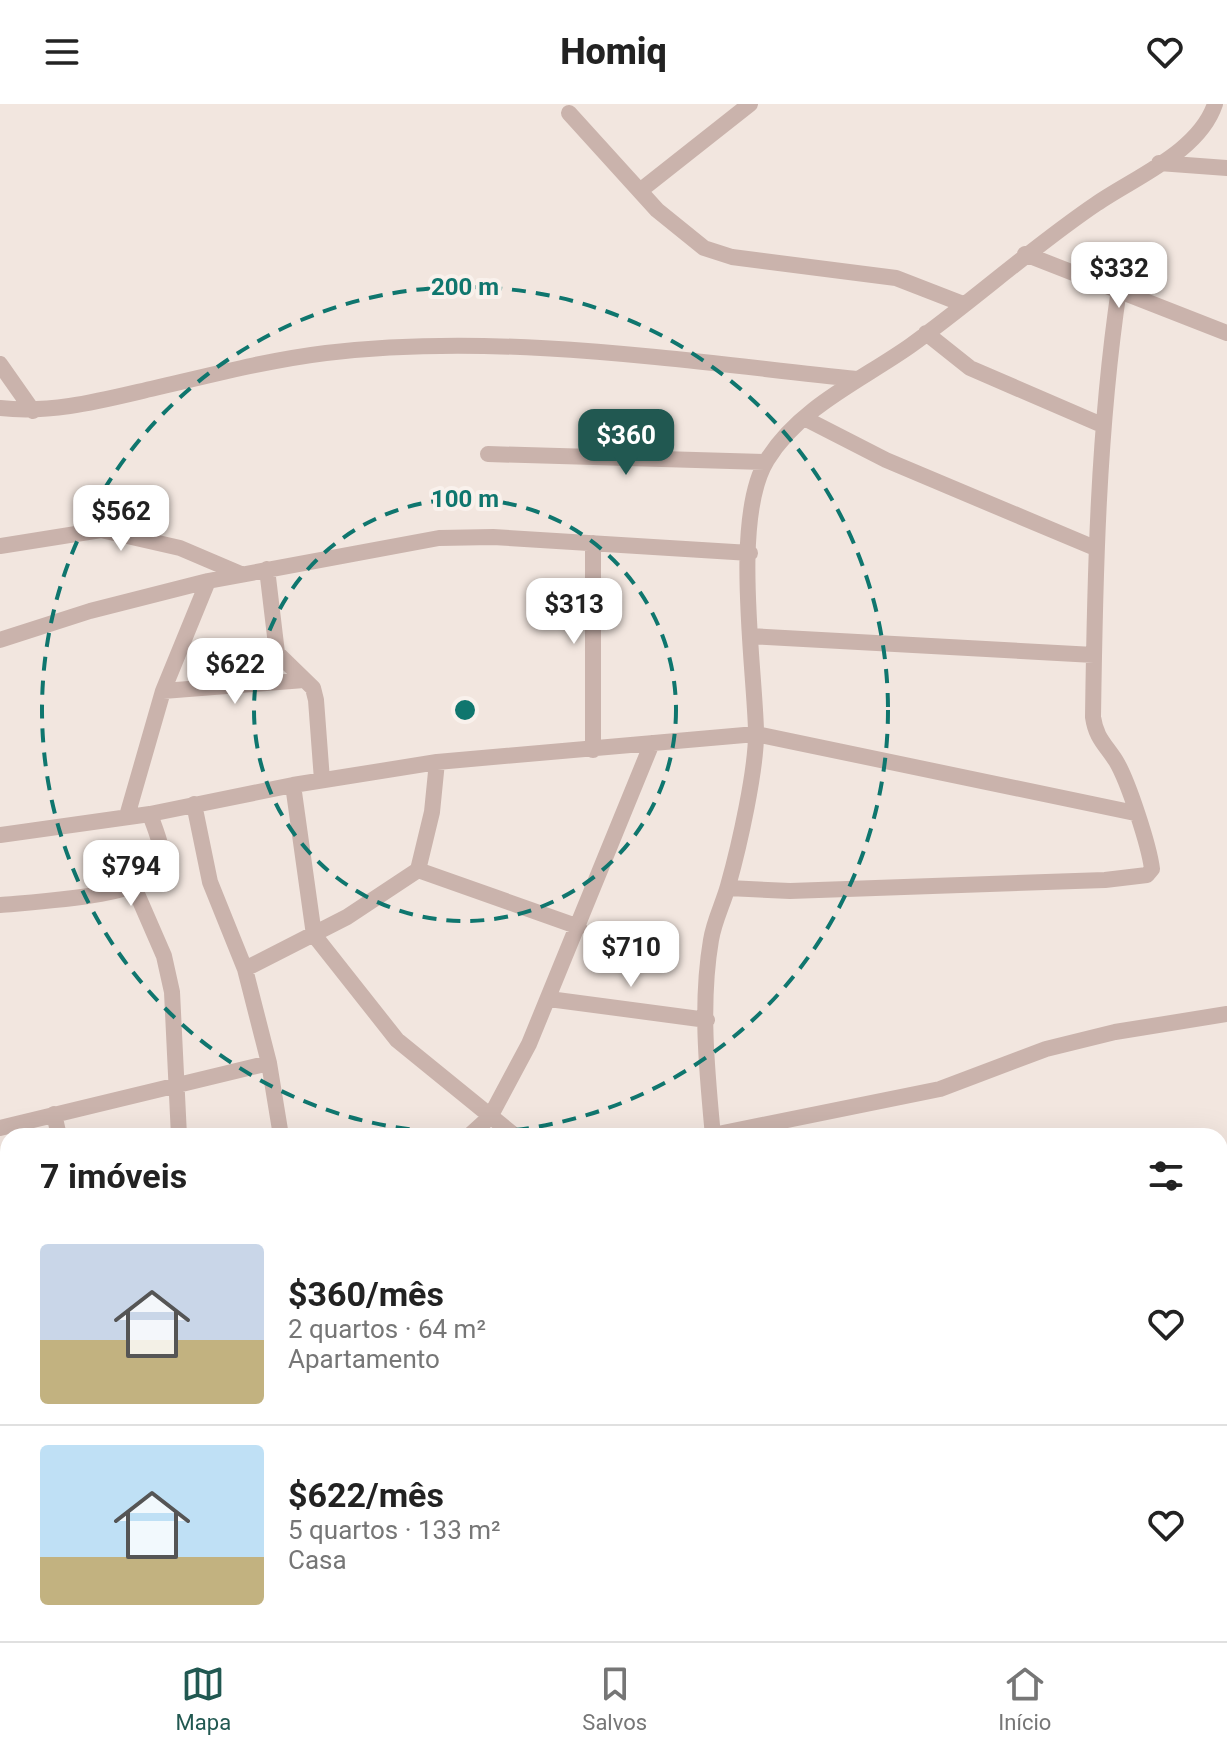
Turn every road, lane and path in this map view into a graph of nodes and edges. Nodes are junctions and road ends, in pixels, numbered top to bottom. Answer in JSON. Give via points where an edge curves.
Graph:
{"nodes":[{"id":1,"x":750,"y":104,"type":"edge"},
{"id":2,"x":1215,"y":104,"type":"edge"},
{"id":3,"x":569,"y":113,"type":"dead end"},
{"id":4,"x":1159,"y":163,"type":"junction"},
{"id":5,"x":1227,"y":168,"type":"edge"},
{"id":6,"x":641,"y":190,"type":"junction"},
{"id":7,"x":1025,"y":254,"type":"junction"},
{"id":8,"x":1119,"y":289,"type":"junction"},
{"id":9,"x":963,"y":304,"type":"junction"},
{"id":10,"x":926,"y":333,"type":"junction"},
{"id":11,"x":1227,"y":333,"type":"edge"},
{"id":12,"x":0,"y":364,"type":"edge"},
{"id":13,"x":857,"y":379,"type":"junction"},
{"id":14,"x":0,"y":408,"type":"edge"},
{"id":15,"x":33,"y":411,"type":"junction"},
{"id":16,"x":804,"y":418,"type":"junction"},
{"id":17,"x":1102,"y":425,"type":"junction"},
{"id":18,"x":488,"y":454,"type":"dead end"},
{"id":19,"x":766,"y":462,"type":"junction"},
{"id":20,"x":593,"y":543,"type":"junction"},
{"id":21,"x":0,"y":546,"type":"edge"},
{"id":22,"x":1095,"y":548,"type":"junction"},
{"id":23,"x":750,"y":553,"type":"junction"},
{"id":24,"x":267,"y":569,"type":"junction"},
{"id":25,"x":241,"y":574,"type":"junction"},
{"id":26,"x":208,"y":581,"type":"junction"},
{"id":27,"x":750,"y":636,"type":"junction"},
{"id":28,"x":0,"y":640,"type":"edge"},
{"id":29,"x":1094,"y":655,"type":"junction"},
{"id":30,"x":304,"y":680,"type":"junction"},
{"id":31,"x":163,"y":691,"type":"junction"},
{"id":32,"x":756,"y":734,"type":"junction"},
{"id":33,"x":652,"y":743,"type":"junction"},
{"id":34,"x":593,"y":750,"type":"junction"},
{"id":35,"x":437,"y":762,"type":"junction"},
{"id":36,"x":322,"y":780,"type":"junction"},
{"id":37,"x":293,"y":785,"type":"junction"},
{"id":38,"x":194,"y":804,"type":"junction"},
{"id":39,"x":1135,"y":813,"type":"junction"},
{"id":40,"x":150,"y":814,"type":"junction"},
{"id":41,"x":127,"y":816,"type":"junction"},
{"id":42,"x":0,"y":835,"type":"edge"},
{"id":43,"x":418,"y":870,"type":"junction"},
{"id":44,"x":134,"y":887,"type":"junction"},
{"id":45,"x":728,"y":888,"type":"junction"},
{"id":46,"x":0,"y":905,"type":"edge"},
{"id":47,"x":579,"y":927,"type":"junction"},
{"id":48,"x":314,"y":935,"type":"junction"},
{"id":49,"x":245,"y":969,"type":"junction"},
{"id":50,"x":549,"y":999,"type":"junction"},
{"id":51,"x":1225,"y":1017,"type":"edge"},
{"id":52,"x":707,"y":1020,"type":"junction"},
{"id":53,"x":269,"y":1063,"type":"junction"},
{"id":54,"x":175,"y":1086,"type":"junction"},
{"id":55,"x":54,"y":1114,"type":"junction"},
{"id":56,"x":490,"y":1117,"type":"junction"},
{"id":57,"x":0,"y":1128,"type":"edge"},
{"id":58,"x":57,"y":1128,"type":"edge"},
{"id":59,"x":178,"y":1128,"type":"edge"},
{"id":60,"x":280,"y":1128,"type":"edge"},
{"id":61,"x":478,"y":1128,"type":"edge"},
{"id":62,"x":504,"y":1128,"type":"edge"},
{"id":63,"x":713,"y":1128,"type":"edge"},
{"id":64,"x":752,"y":1128,"type":"edge"}],
"edges":[{"from":1,"to":6,"type":"street"},
{"from":2,"to":4,"type":"street","via":[[1193,138]]},
{"from":3,"to":6,"type":"street"},
{"from":4,"to":5,"type":"street"},
{"from":4,"to":7,"type":"street"},
{"from":6,"to":9,"type":"street","via":[[691,241],[718,254],[896,278]]},
{"from":7,"to":8,"type":"street"},
{"from":7,"to":9,"type":"street"},
{"from":8,"to":11,"type":"street"},
{"from":8,"to":17,"type":"street"},
{"from":9,"to":10,"type":"street"},
{"from":10,"to":13,"type":"street"},
{"from":10,"to":17,"type":"street","via":[[970,368]]},
{"from":12,"to":15,"type":"street"},
{"from":13,"to":15,"type":"street","via":[[543,349],[427,347],[324,354]]},
{"from":13,"to":16,"type":"street"},
{"from":14,"to":15,"type":"street"},
{"from":16,"to":19,"type":"street"},
{"from":16,"to":22,"type":"street","via":[[886,460]]},
{"from":17,"to":22,"type":"street"},
{"from":18,"to":19,"type":"street"},
{"from":19,"to":23,"type":"street","via":[[752,510]]},
{"from":20,"to":23,"type":"street"},
{"from":20,"to":24,"type":"street","via":[[439,538]]},
{"from":20,"to":34,"type":"street"},
{"from":21,"to":25,"type":"street","via":[[101,530],[180,548]]},
{"from":22,"to":29,"type":"street"},
{"from":23,"to":27,"type":"street"},
{"from":24,"to":25,"type":"street"},
{"from":24,"to":30,"type":"street","via":[[277,653]]},
{"from":25,"to":26,"type":"street"},
{"from":26,"to":28,"type":"street"},
{"from":26,"to":31,"type":"street"},
{"from":27,"to":29,"type":"street"},
{"from":27,"to":32,"type":"street"},
{"from":29,"to":39,"type":"street","via":[[1095,735],[1116,761]]},
{"from":30,"to":31,"type":"street"},
{"from":30,"to":36,"type":"street","via":[[316,700]]},
{"from":31,"to":41,"type":"street"},
{"from":32,"to":33,"type":"street"},
{"from":32,"to":39,"type":"street"},
{"from":32,"to":45,"type":"street"},
{"from":33,"to":34,"type":"street"},
{"from":33,"to":47,"type":"street"},
{"from":34,"to":35,"type":"street"},
{"from":35,"to":36,"type":"street"},
{"from":35,"to":43,"type":"street"},
{"from":36,"to":37,"type":"street"},
{"from":37,"to":38,"type":"street"},
{"from":37,"to":48,"type":"street"},
{"from":38,"to":40,"type":"street"},
{"from":38,"to":49,"type":"street","via":[[214,895]]},
{"from":39,"to":45,"type":"street","via":[[1152,869],[1147,875],[790,891]]},
{"from":40,"to":41,"type":"street"},
{"from":40,"to":44,"type":"street","via":[[161,846],[159,870]]},
{"from":41,"to":42,"type":"street"},
{"from":43,"to":47,"type":"street"},
{"from":43,"to":48,"type":"street"},
{"from":44,"to":46,"type":"street"},
{"from":44,"to":54,"type":"street","via":[[168,973]]},
{"from":45,"to":52,"type":"street","via":[[710,943]]},
{"from":47,"to":50,"type":"street"},
{"from":48,"to":49,"type":"street"},
{"from":48,"to":56,"type":"street","via":[[385,1028]]},
{"from":49,"to":53,"type":"street"},
{"from":50,"to":52,"type":"street"},
{"from":50,"to":56,"type":"street"},
{"from":51,"to":64,"type":"street","via":[[1115,1032],[1046,1049],[940,1089]]},
{"from":52,"to":63,"type":"street"},
{"from":53,"to":54,"type":"street"},
{"from":53,"to":60,"type":"street"},
{"from":54,"to":55,"type":"street"},
{"from":54,"to":59,"type":"street"},
{"from":55,"to":57,"type":"street"},
{"from":55,"to":58,"type":"street"},
{"from":56,"to":61,"type":"street"},
{"from":56,"to":62,"type":"street"}]}
